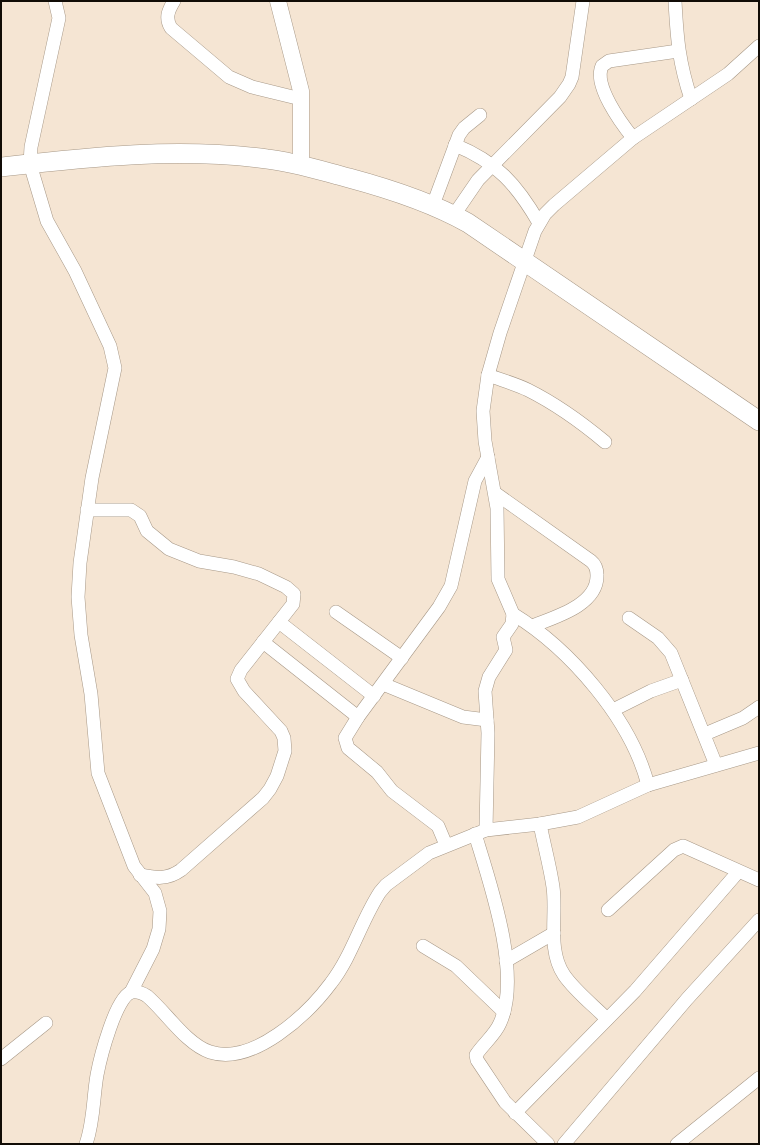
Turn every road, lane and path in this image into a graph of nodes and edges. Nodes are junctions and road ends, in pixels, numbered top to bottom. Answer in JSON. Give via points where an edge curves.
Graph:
{"nodes":[{"id":1,"x":55,"y":1,"type":"edge"},
{"id":2,"x":174,"y":1,"type":"edge"},
{"id":3,"x":278,"y":1,"type":"edge"},
{"id":4,"x":583,"y":1,"type":"edge"},
{"id":5,"x":675,"y":1,"type":"edge"},
{"id":6,"x":759,"y":46,"type":"edge"},
{"id":7,"x":678,"y":51,"type":"junction"},
{"id":8,"x":301,"y":99,"type":"junction"},
{"id":9,"x":691,"y":99,"type":"junction"},
{"id":10,"x":480,"y":114,"type":"dead end"},
{"id":11,"x":633,"y":138,"type":"junction"},
{"id":12,"x":455,"y":145,"type":"junction"},
{"id":13,"x":30,"y":164,"type":"junction"},
{"id":14,"x":492,"y":165,"type":"junction"},
{"id":15,"x":301,"y":166,"type":"junction"},
{"id":16,"x":1,"y":167,"type":"edge"},
{"id":17,"x":433,"y":205,"type":"junction"},
{"id":18,"x":454,"y":215,"type":"junction"},
{"id":19,"x":540,"y":223,"type":"junction"},
{"id":20,"x":525,"y":261,"type":"junction"},
{"id":21,"x":488,"y":375,"type":"junction"},
{"id":22,"x":759,"y":422,"type":"edge"},
{"id":23,"x":605,"y":442,"type":"dead end"},
{"id":24,"x":488,"y":457,"type":"junction"},
{"id":25,"x":495,"y":493,"type":"junction"},
{"id":26,"x":87,"y":510,"type":"junction"},
{"id":27,"x":336,"y":612,"type":"dead end"},
{"id":28,"x":513,"y":614,"type":"junction"},
{"id":29,"x":629,"y":618,"type":"dead end"},
{"id":30,"x":279,"y":622,"type":"junction"},
{"id":31,"x":532,"y":626,"type":"junction"},
{"id":32,"x":263,"y":642,"type":"junction"},
{"id":33,"x":402,"y":658,"type":"junction"},
{"id":34,"x":682,"y":680,"type":"junction"},
{"id":35,"x":383,"y":684,"type":"junction"},
{"id":36,"x":374,"y":696,"type":"junction"},
{"id":37,"x":759,"y":708,"type":"edge"},
{"id":38,"x":613,"y":710,"type":"junction"},
{"id":39,"x":358,"y":717,"type":"junction"},
{"id":40,"x":488,"y":720,"type":"junction"},
{"id":41,"x":704,"y":734,"type":"junction"},
{"id":42,"x":759,"y":753,"type":"edge"},
{"id":43,"x":716,"y":765,"type":"junction"},
{"id":44,"x":648,"y":785,"type":"junction"},
{"id":45,"x":540,"y":824,"type":"junction"},
{"id":46,"x":481,"y":832,"type":"junction"},
{"id":47,"x":446,"y":845,"type":"junction"},
{"id":48,"x":738,"y":872,"type":"junction"},
{"id":49,"x":140,"y":875,"type":"junction"},
{"id":50,"x":759,"y":880,"type":"edge"},
{"id":51,"x":608,"y":910,"type":"dead end"},
{"id":52,"x":759,"y":920,"type":"edge"},
{"id":53,"x":554,"y":933,"type":"junction"},
{"id":54,"x":423,"y":946,"type":"dead end"},
{"id":55,"x":506,"y":961,"type":"junction"},
{"id":56,"x":131,"y":992,"type":"junction"},
{"id":57,"x":504,"y":1012,"type":"junction"},
{"id":58,"x":607,"y":1018,"type":"junction"},
{"id":59,"x":46,"y":1023,"type":"dead end"},
{"id":60,"x":1,"y":1059,"type":"edge"},
{"id":61,"x":756,"y":1083,"type":"edge"},
{"id":62,"x":515,"y":1113,"type":"junction"},
{"id":63,"x":86,"y":1144,"type":"edge"},
{"id":64,"x":548,"y":1144,"type":"edge"},
{"id":65,"x":564,"y":1144,"type":"edge"},
{"id":66,"x":677,"y":1144,"type":"edge"}],
"edges":[{"from":1,"to":13,"type":"street","via":[[59,18],[31,147]]},
{"from":2,"to":8,"type":"street","via":[[167,16],[171,28],[229,77],[252,87]]},
{"from":3,"to":8,"type":"street","via":[[300,82]]},
{"from":4,"to":14,"type":"street","via":[[569,84],[560,97]]},
{"from":5,"to":7,"type":"street"},
{"from":6,"to":9,"type":"street","via":[[737,67]]},
{"from":7,"to":9,"type":"street"},
{"from":7,"to":11,"type":"street","via":[[609,61],[602,66],[599,74],[610,104]]},
{"from":8,"to":15,"type":"street"},
{"from":9,"to":11,"type":"street"},
{"from":10,"to":12,"type":"street","via":[[464,128]]},
{"from":11,"to":19,"type":"street","via":[[554,205]]},
{"from":12,"to":14,"type":"street","via":[[476,154]]},
{"from":12,"to":17,"type":"street"},
{"from":13,"to":15,"type":"main road","via":[[192,152],[268,159]]},
{"from":13,"to":16,"type":"main road"},
{"from":13,"to":26,"type":"street","via":[[47,221],[75,271],[114,356],[113,381]]},
{"from":14,"to":18,"type":"street","via":[[472,187]]},
{"from":14,"to":19,"type":"street","via":[[519,190]]},
{"from":15,"to":17,"type":"main road"},
{"from":17,"to":18,"type":"main road"},
{"from":18,"to":20,"type":"main road"},
{"from":19,"to":20,"type":"street"},
{"from":20,"to":21,"type":"street"},
{"from":20,"to":22,"type":"main road"},
{"from":21,"to":23,"type":"street","via":[[540,397],[584,424]]},
{"from":21,"to":24,"type":"street","via":[[483,411]]},
{"from":24,"to":25,"type":"street"},
{"from":24,"to":33,"type":"street","via":[[475,480],[451,586]]},
{"from":25,"to":28,"type":"street","via":[[498,579]]},
{"from":25,"to":31,"type":"street","via":[[591,561],[597,570],[595,586],[583,602]]},
{"from":26,"to":30,"type":"street","via":[[132,510],[140,516],[153,538],[169,549],[199,561],[259,574],[291,590],[295,599]]},
{"from":26,"to":49,"type":"street","via":[[78,597],[81,635],[91,694],[96,763],[121,836]]},
{"from":27,"to":33,"type":"street"},
{"from":28,"to":31,"type":"street"},
{"from":28,"to":40,"type":"street","via":[[512,624],[503,637],[506,650],[487,684],[485,698]]},
{"from":29,"to":34,"type":"street","via":[[664,644]]},
{"from":30,"to":32,"type":"street"},
{"from":30,"to":36,"type":"street"},
{"from":31,"to":38,"type":"street","via":[[556,646]]},
{"from":32,"to":39,"type":"street"},
{"from":32,"to":49,"type":"street","via":[[240,670],[236,679],[282,731],[285,751],[277,776],[263,798],[177,873],[166,878]]},
{"from":33,"to":35,"type":"street"},
{"from":34,"to":38,"type":"street","via":[[651,691]]},
{"from":34,"to":41,"type":"street"},
{"from":35,"to":36,"type":"street"},
{"from":35,"to":40,"type":"street","via":[[463,717]]},
{"from":36,"to":39,"type":"street"},
{"from":37,"to":41,"type":"street","via":[[743,718]]},
{"from":38,"to":44,"type":"street","via":[[636,751]]},
{"from":39,"to":47,"type":"street","via":[[345,738],[348,748],[377,772],[399,798],[438,826]]},
{"from":40,"to":46,"type":"street"},
{"from":41,"to":43,"type":"street"},
{"from":42,"to":43,"type":"street"},
{"from":43,"to":44,"type":"street"},
{"from":44,"to":45,"type":"street","via":[[578,817]]},
{"from":45,"to":46,"type":"street"},
{"from":45,"to":53,"type":"street","via":[[553,888]]},
{"from":46,"to":47,"type":"street"},
{"from":46,"to":55,"type":"street"},
{"from":47,"to":56,"type":"street","via":[[428,853],[386,885],[374,901],[331,983],[294,1022],[257,1047],[234,1053],[211,1052],[186,1035],[147,996],[140,992]]},
{"from":48,"to":50,"type":"street"},
{"from":48,"to":51,"type":"street","via":[[687,847],[678,847]]},
{"from":48,"to":58,"type":"street","via":[[654,971]]},
{"from":49,"to":56,"type":"street","via":[[158,901],[159,928],[153,949]]},
{"from":52,"to":65,"type":"street","via":[[688,998]]},
{"from":53,"to":55,"type":"street"},
{"from":53,"to":58,"type":"street","via":[[556,952],[563,974]]},
{"from":54,"to":57,"type":"street","via":[[456,966]]},
{"from":55,"to":57,"type":"street"},
{"from":56,"to":63,"type":"street","via":[[116,1012],[97,1072],[91,1127]]},
{"from":57,"to":62,"type":"street","via":[[494,1033],[476,1055],[481,1068],[497,1092]]},
{"from":58,"to":62,"type":"street"},
{"from":59,"to":60,"type":"street"},
{"from":61,"to":66,"type":"street"},
{"from":62,"to":64,"type":"street"}]}
